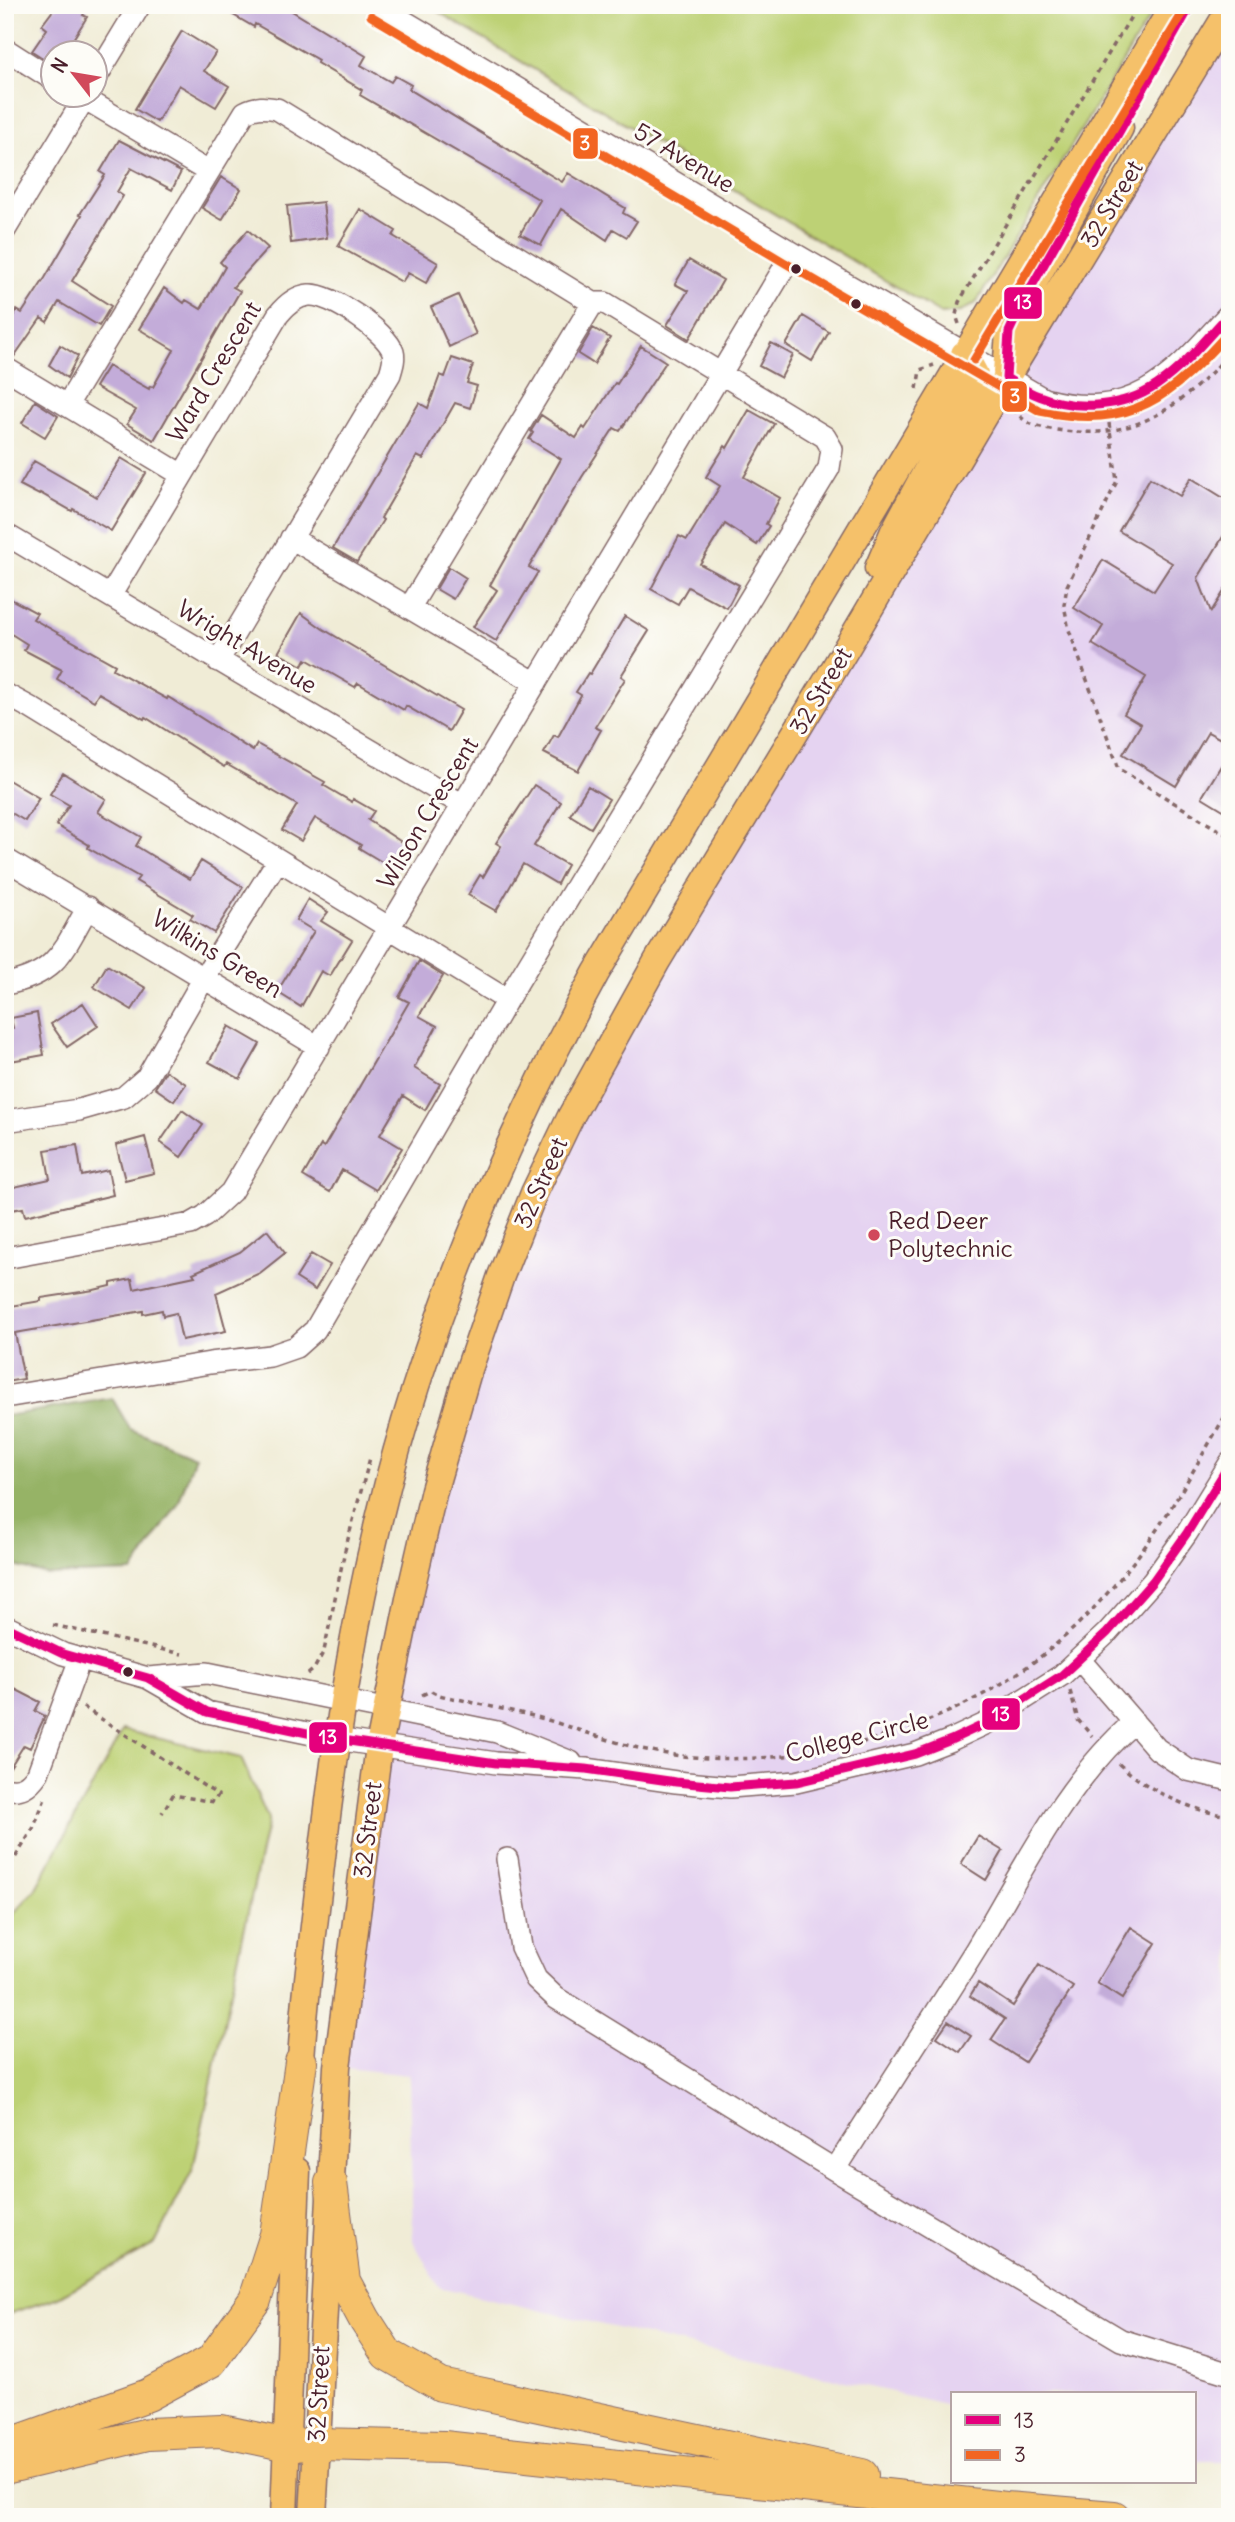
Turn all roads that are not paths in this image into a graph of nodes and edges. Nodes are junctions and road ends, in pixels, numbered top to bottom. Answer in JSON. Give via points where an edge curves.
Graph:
{"nodes":[{"id":1,"x":140,"y":5,"type":"edge"},
{"id":2,"x":377,"y":5,"type":"edge"},
{"id":3,"x":1174,"y":5,"type":"edge"},
{"id":4,"x":1191,"y":5,"type":"edge"},
{"id":5,"x":1230,"y":9,"type":"edge"},
{"id":6,"x":5,"y":49,"type":"edge"},
{"id":7,"x":108,"y":57,"type":"edge"},
{"id":8,"x":38,"y":70,"type":"edge"},
{"id":9,"x":108,"y":106,"type":"edge"},
{"id":10,"x":76,"y":108,"type":"edge"},
{"id":11,"x":207,"y":171,"type":"junction"},
{"id":12,"x":8,"y":217,"type":"edge"},
{"id":13,"x":793,"y":253,"type":"junction"},
{"id":14,"x":593,"y":303,"type":"junction"},
{"id":15,"x":1230,"y":313,"type":"edge"},
{"id":16,"x":964,"y":354,"type":"junction"},
{"id":17,"x":5,"y":368,"type":"edge"},
{"id":18,"x":720,"y":374,"type":"junction"},
{"id":19,"x":1006,"y":378,"type":"junction"},
{"id":20,"x":67,"y":405,"type":"junction"},
{"id":21,"x":182,"y":475,"type":"junction"},
{"id":22,"x":5,"y":534,"type":"edge"},
{"id":23,"x":291,"y":538,"type":"junction"},
{"id":24,"x":110,"y":596,"type":"junction"},
{"id":25,"x":410,"y":607,"type":"junction"},
{"id":26,"x":218,"y":661,"type":"junction"},
{"id":27,"x":834,"y":669,"type":"junction"},
{"id":28,"x":536,"y":683,"type":"junction"},
{"id":29,"x":5,"y":694,"type":"edge"},
{"id":30,"x":463,"y":805,"type":"junction"},
{"id":31,"x":5,"y":859,"type":"edge"},
{"id":32,"x":278,"y":860,"type":"junction"},
{"id":33,"x":88,"y":907,"type":"junction"},
{"id":34,"x":390,"y":929,"type":"junction"},
{"id":35,"x":205,"y":978,"type":"junction"},
{"id":36,"x":5,"y":984,"type":"edge"},
{"id":37,"x":507,"y":1000,"type":"junction"},
{"id":38,"x":319,"y":1046,"type":"junction"},
{"id":39,"x":5,"y":1121,"type":"edge"},
{"id":40,"x":5,"y":1258,"type":"edge"},
{"id":41,"x":5,"y":1397,"type":"edge"},
{"id":42,"x":1230,"y":1463,"type":"edge"},
{"id":43,"x":5,"y":1626,"type":"edge"},
{"id":44,"x":80,"y":1659,"type":"junction"},
{"id":45,"x":1080,"y":1660,"type":"junction"},
{"id":46,"x":148,"y":1678,"type":"junction"},
{"id":47,"x":342,"y":1702,"type":"junction"},
{"id":48,"x":385,"y":1711,"type":"junction"},
{"id":49,"x":1134,"y":1722,"type":"junction"},
{"id":50,"x":336,"y":1739,"type":"junction"},
{"id":51,"x":379,"y":1746,"type":"junction"},
{"id":52,"x":586,"y":1769,"type":"junction"},
{"id":53,"x":1230,"y":1780,"type":"edge"},
{"id":54,"x":5,"y":1787,"type":"edge"},
{"id":55,"x":507,"y":1859,"type":"dead end"},
{"id":56,"x":301,"y":2062,"type":"junction"},
{"id":57,"x":835,"y":2170,"type":"junction"},
{"id":58,"x":331,"y":2183,"type":"junction"},
{"id":59,"x":1230,"y":2374,"type":"edge"},
{"id":60,"x":302,"y":2444,"type":"junction"},
{"id":61,"x":5,"y":2446,"type":"edge"},
{"id":62,"x":5,"y":2468,"type":"edge"},
{"id":63,"x":1006,"y":2508,"type":"junction"},
{"id":64,"x":284,"y":2517,"type":"edge"},
{"id":65,"x":313,"y":2517,"type":"edge"},
{"id":66,"x":1114,"y":2517,"type":"edge"}],
"edges":[{"from":1,"to":7,"type":"street"},
{"from":2,"to":13,"type":"street","name":"57 Avenue"},
{"from":3,"to":16,"type":"main road","name":"32 Street"},
{"from":4,"to":19,"type":"main road","via":[[1025,298],[1009,332]]},
{"from":5,"to":19,"type":"main road","name":"32 Street"},
{"from":6,"to":8,"type":"street"},
{"from":9,"to":11,"type":"street"},
{"from":10,"to":12,"type":"street"},
{"from":11,"to":14,"type":"street","via":[[245,112],[277,109]]},
{"from":11,"to":20,"type":"street"},
{"from":13,"to":16,"type":"street","name":"57 Avenue"},
{"from":13,"to":18,"type":"street","name":"Wilson Crescent"},
{"from":14,"to":18,"type":"street","via":[[605,303]]},
{"from":14,"to":25,"type":"street"},
{"from":15,"to":19,"type":"street","name":"57 Avenue","via":[[1168,377],[1128,400],[1086,406],[1057,402]]},
{"from":16,"to":19,"type":"street","name":"57 Avenue"},
{"from":16,"to":27,"type":"main road","via":[[975,374],[972,386],[893,533]]},
{"from":16,"to":47,"type":"main road","name":"32 Street","via":[[596,973],[513,1135],[448,1294],[401,1436],[381,1510]]},
{"from":17,"to":20,"type":"street"},
{"from":18,"to":28,"type":"street","name":"Wilson Crescent"},
{"from":18,"to":37,"type":"street","via":[[825,437],[832,449],[830,468]]},
{"from":19,"to":27,"type":"main road","name":"32 Street"},
{"from":20,"to":21,"type":"street"},
{"from":21,"to":23,"type":"street","name":"Ward Crescent","via":[[285,307],[311,294],[328,299],[381,332],[393,351],[393,365]]},
{"from":21,"to":24,"type":"street","name":"Ward Crescent"},
{"from":22,"to":24,"type":"street","name":"Wright Avenue"},
{"from":23,"to":25,"type":"street"},
{"from":23,"to":26,"type":"street","name":"Ward Crescent"},
{"from":24,"to":26,"type":"street","name":"Wright Avenue"},
{"from":25,"to":28,"type":"street"},
{"from":26,"to":30,"type":"street","name":"Wright Avenue"},
{"from":27,"to":48,"type":"main road","name":"32 Street","via":[[618,1029],[534,1193],[500,1276],[445,1452]]},
{"from":28,"to":30,"type":"street","name":"Wilson Crescent"},
{"from":29,"to":32,"type":"street"},
{"from":30,"to":34,"type":"street","name":"Wilson Crescent"},
{"from":31,"to":33,"type":"street","name":"Wilkins Green"},
{"from":32,"to":34,"type":"street"},
{"from":32,"to":35,"type":"street"},
{"from":33,"to":35,"type":"street","name":"Wilkins Green"},
{"from":33,"to":36,"type":"street","via":[[55,963],[34,976]]},
{"from":34,"to":37,"type":"street"},
{"from":34,"to":38,"type":"street","name":"Wilson Crescent"},
{"from":35,"to":38,"type":"street","name":"Wilkins Green"},
{"from":35,"to":39,"type":"street","via":[[147,1077],[124,1097],[79,1110]]},
{"from":37,"to":41,"type":"street","via":[[315,1330],[296,1347],[270,1356]]},
{"from":38,"to":40,"type":"street","name":"Wilson Crescent","via":[[239,1181],[205,1216],[174,1228]]},
{"from":42,"to":45,"type":"street","name":"College Circle","via":[[1153,1581]]},
{"from":43,"to":44,"type":"street"},
{"from":44,"to":46,"type":"street"},
{"from":44,"to":54,"type":"street","via":[[38,1773],[22,1789]]},
{"from":45,"to":49,"type":"street"},
{"from":45,"to":52,"type":"street","name":"College Circle","via":[[985,1724],[915,1754],[878,1764],[796,1782],[730,1787]]},
{"from":46,"to":47,"type":"street","name":"College Circle","via":[[207,1673]]},
{"from":46,"to":50,"type":"street","name":"College Circle","via":[[207,1713]]},
{"from":47,"to":48,"type":"street","name":"College Circle"},
{"from":47,"to":50,"type":"main road","name":"32 Street"},
{"from":48,"to":51,"type":"main road","name":"32 Street"},
{"from":48,"to":52,"type":"street","name":"College Circle","via":[[497,1732]]},
{"from":49,"to":53,"type":"street","via":[[1171,1760],[1188,1770]]},
{"from":49,"to":57,"type":"street","via":[[1105,1750],[1058,1812]]},
{"from":50,"to":51,"type":"street","name":"College Circle"},
{"from":50,"to":56,"type":"main road","name":"32 Street"},
{"from":51,"to":52,"type":"street","name":"College Circle","via":[[496,1763]]},
{"from":51,"to":58,"type":"main road","name":"32 Street","via":[[337,2067]]},
{"from":55,"to":57,"type":"street","via":[[521,1947],[536,1979],[556,1998]]},
{"from":56,"to":60,"type":"main road","name":"32 Street"},
{"from":56,"to":61,"type":"highway","via":[[276,2235],[254,2300],[211,2361],[148,2395]]},
{"from":57,"to":59,"type":"street","via":[[1121,2340]]},
{"from":58,"to":60,"type":"main road","name":"32 Street"},
{"from":58,"to":63,"type":"highway","via":[[344,2281],[365,2320],[387,2354],[441,2385]]},
{"from":60,"to":62,"type":"highway","via":[[221,2431],[148,2434]]},
{"from":60,"to":63,"type":"highway","via":[[444,2447]]},
{"from":60,"to":64,"type":"main road","name":"32 Street"},
{"from":60,"to":65,"type":"main road","name":"32 Street"},
{"from":63,"to":66,"type":"highway"}]}
